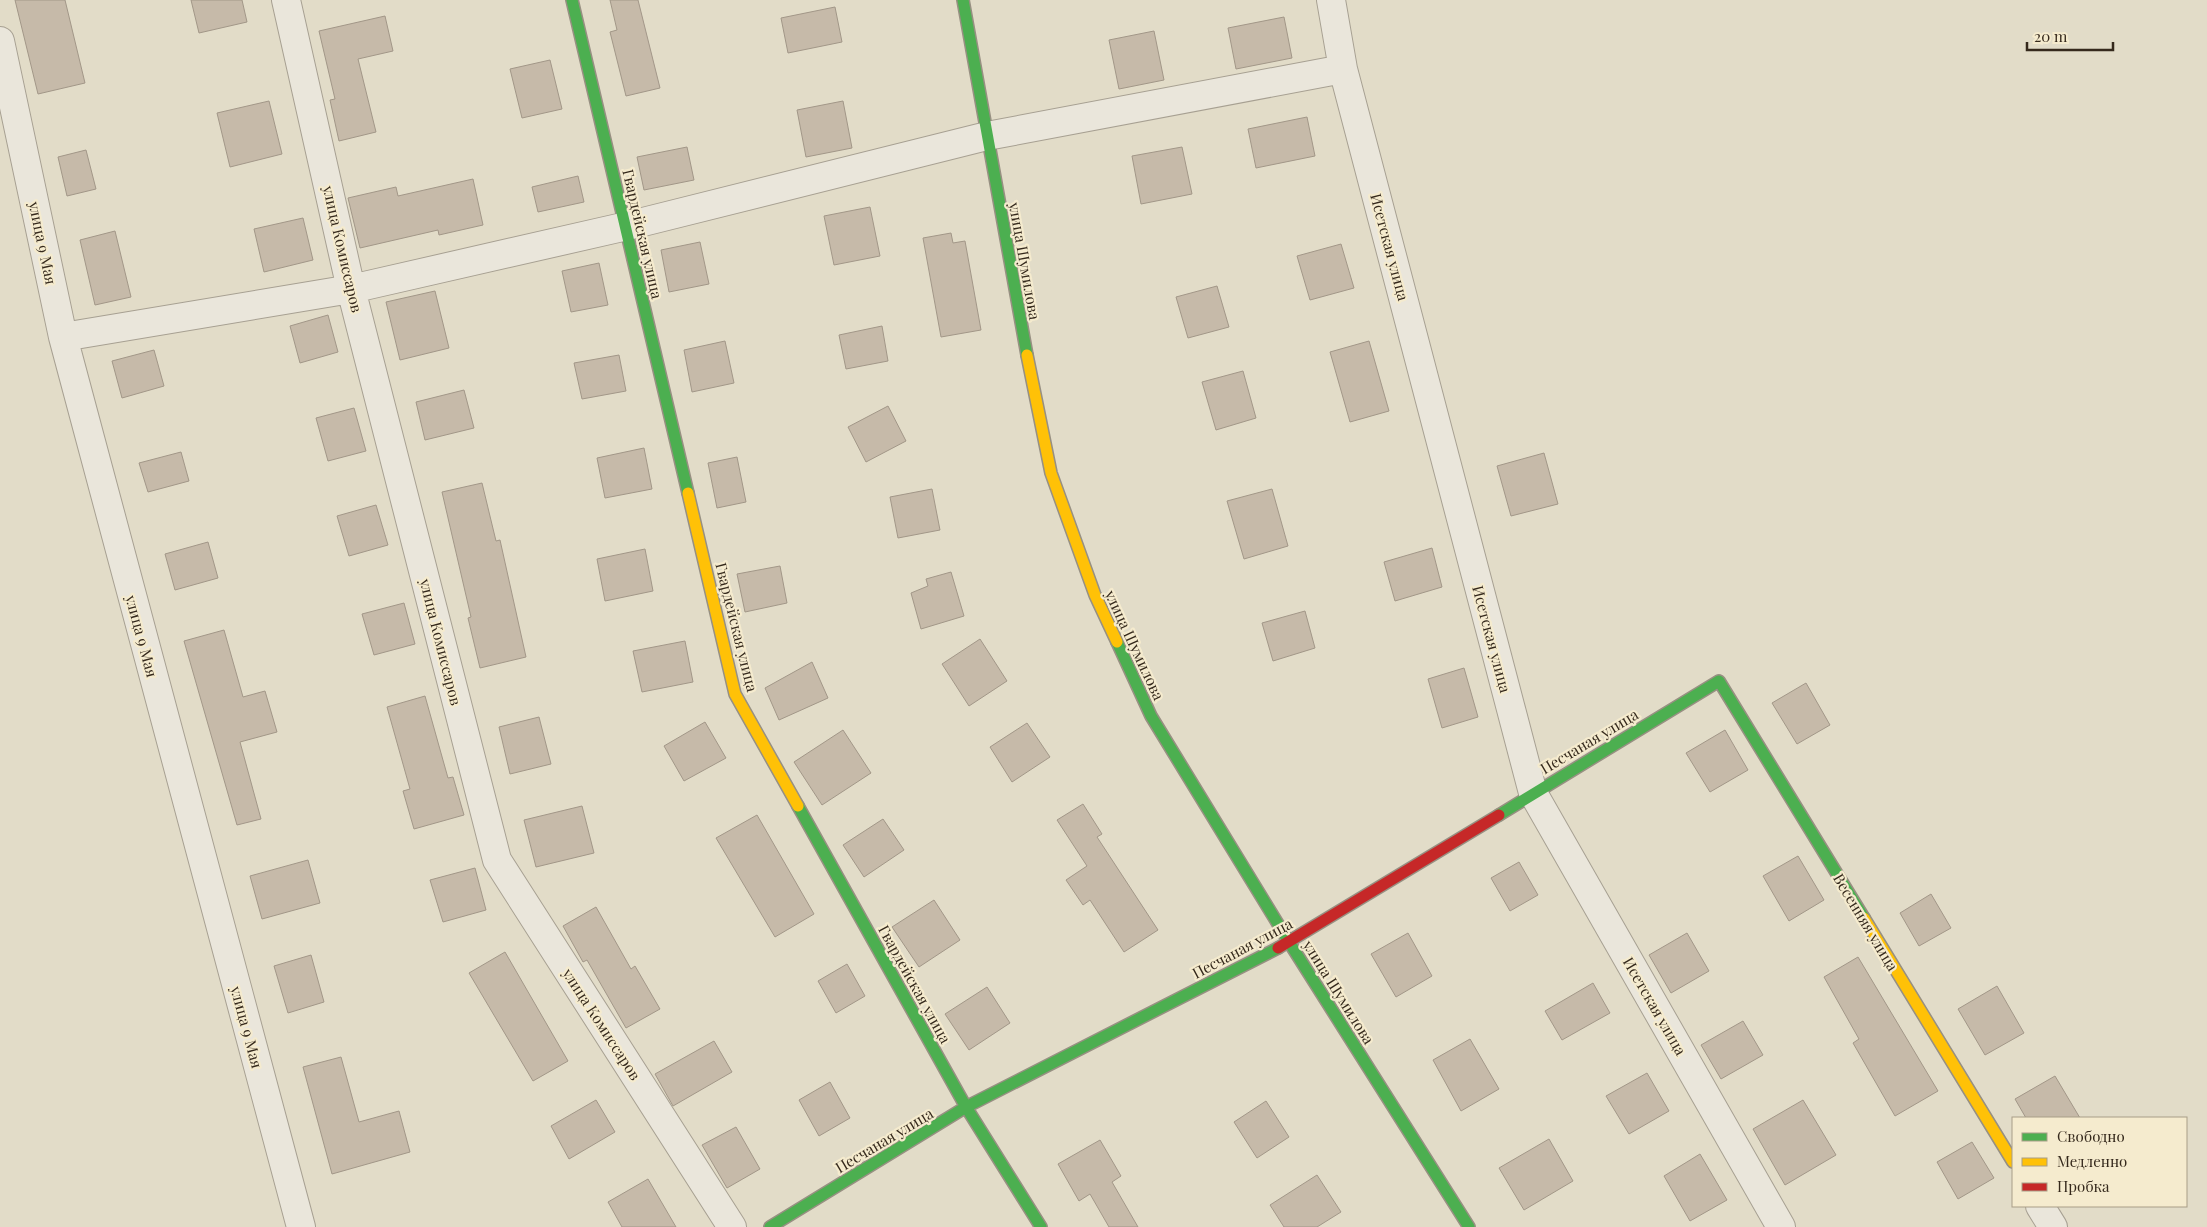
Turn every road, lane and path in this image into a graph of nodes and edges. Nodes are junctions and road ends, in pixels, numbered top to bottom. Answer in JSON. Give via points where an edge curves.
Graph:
{"nodes":[{"id":1,"x":286,"y":0,"type":"edge"},
{"id":2,"x":572,"y":0,"type":"edge"},
{"id":3,"x":962,"y":0,"type":"edge"},
{"id":4,"x":1331,"y":0,"type":"edge"},
{"id":5,"x":0,"y":41,"type":"edge"},
{"id":6,"x":1343,"y":69,"type":"junction"},
{"id":7,"x":987,"y":136,"type":"junction"},
{"id":8,"x":626,"y":226,"type":"junction"},
{"id":9,"x":351,"y":289,"type":"junction"},
{"id":10,"x":62,"y":337,"type":"junction"},
{"id":11,"x":1719,"y":681,"type":"joint"},
{"id":12,"x":1532,"y":792,"type":"junction"},
{"id":13,"x":1289,"y":942,"type":"junction"},
{"id":14,"x":966,"y":1107,"type":"junction"},
{"id":15,"x":2012,"y":1160,"type":"edge"},
{"id":16,"x":2041,"y":1207,"type":"edge"},
{"id":17,"x":301,"y":1227,"type":"edge"},
{"id":18,"x":732,"y":1227,"type":"edge"},
{"id":19,"x":770,"y":1227,"type":"edge"},
{"id":20,"x":1041,"y":1227,"type":"edge"},
{"id":21,"x":1469,"y":1227,"type":"edge"},
{"id":22,"x":1780,"y":1227,"type":"edge"},
{"id":23,"x":2053,"y":1227,"type":"edge"}],
"edges":[{"from":1,"to":9,"type":"street","name":"улица Комиссаров"},
{"from":2,"to":8,"type":"street","name":"Гвардейская улица"},
{"from":3,"to":7,"type":"street","name":"улица Шумилова"},
{"from":4,"to":6,"type":"street","name":"Исетская улица"},
{"from":5,"to":10,"type":"street","name":"улица 9 Мая"},
{"from":6,"to":7,"type":"street"},
{"from":6,"to":12,"type":"street","name":"Исетская улица"},
{"from":7,"to":8,"type":"street"},
{"from":7,"to":13,"type":"street","name":"улица Шумилова","via":[[1051,473],[1095,594],[1151,716]]},
{"from":8,"to":9,"type":"street"},
{"from":8,"to":14,"type":"street","name":"Гвардейская улица","via":[[735,694]]},
{"from":9,"to":10,"type":"street"},
{"from":9,"to":18,"type":"street","name":"улица Комиссаров","via":[[497,860]]},
{"from":10,"to":17,"type":"street","name":"улица 9 Мая"},
{"from":11,"to":12,"type":"street","name":"Песчаная улица"},
{"from":11,"to":15,"type":"street","name":"Весенняя улица"},
{"from":12,"to":13,"type":"street","name":"Песчаная улица"},
{"from":12,"to":22,"type":"street","name":"Исетская улица"},
{"from":13,"to":14,"type":"street","name":"Песчаная улица"},
{"from":13,"to":21,"type":"street","name":"улица Шумилова"},
{"from":14,"to":19,"type":"street","name":"Песчаная улица"},
{"from":14,"to":20,"type":"street","name":"Гвардейская улица"},
{"from":16,"to":23,"type":"street"}]}
